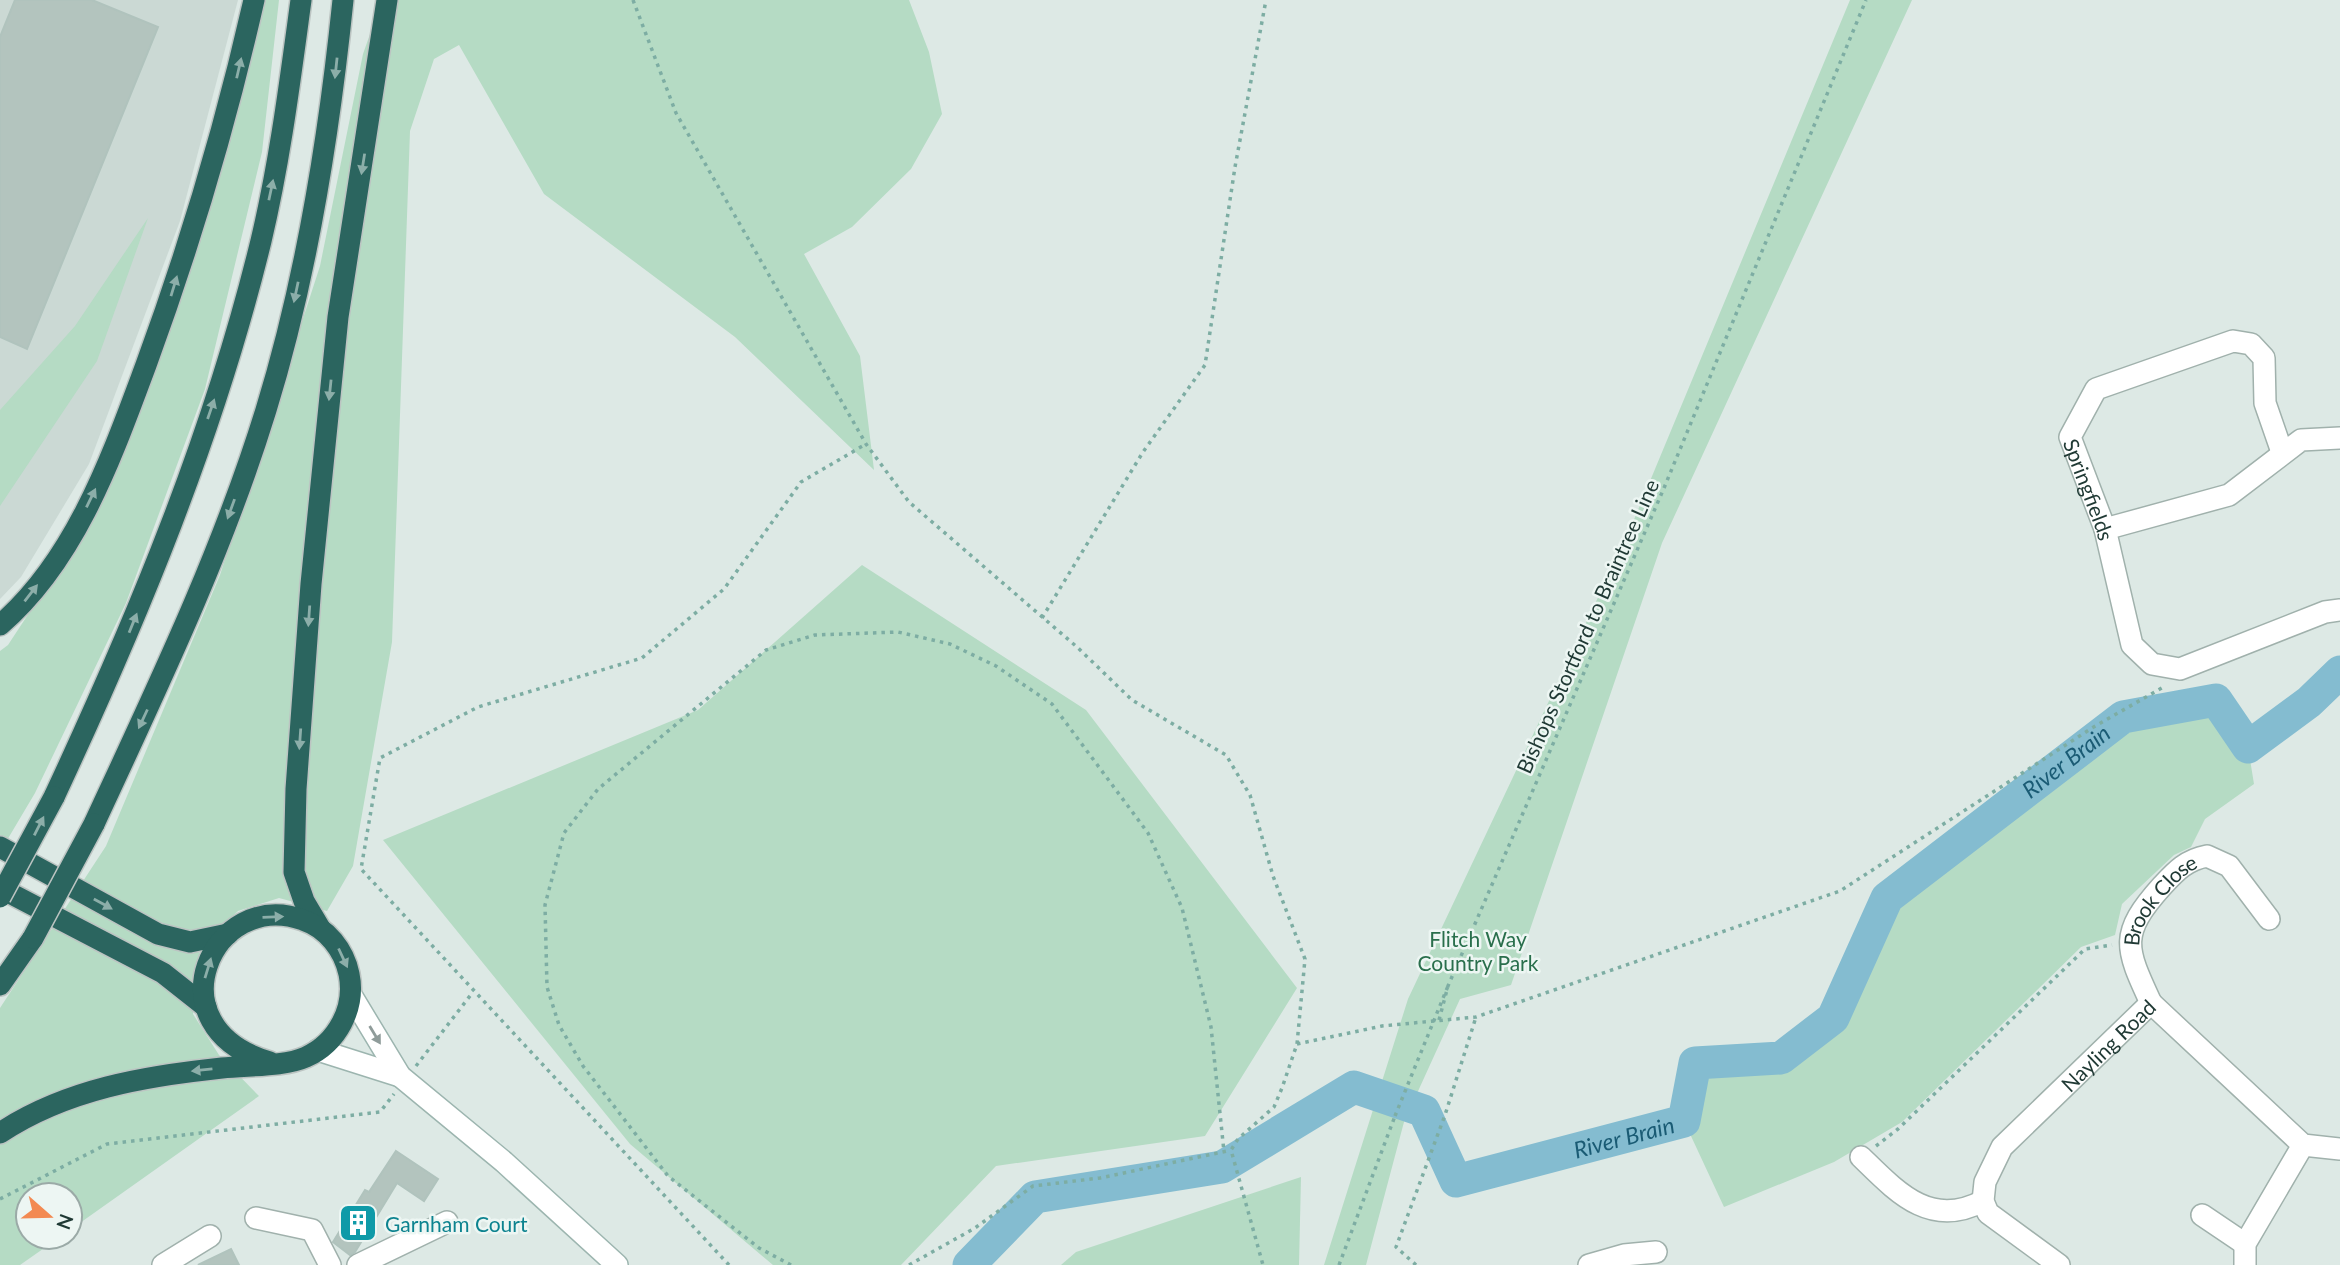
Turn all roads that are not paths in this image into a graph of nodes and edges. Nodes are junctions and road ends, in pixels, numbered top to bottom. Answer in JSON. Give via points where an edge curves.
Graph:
{"nodes":[{"id":1,"x":254,"y":0,"type":"edge"},
{"id":2,"x":301,"y":0,"type":"edge"},
{"id":3,"x":343,"y":0,"type":"edge"},
{"id":4,"x":387,"y":0,"type":"edge"},
{"id":5,"x":2340,"y":438,"type":"edge"},
{"id":6,"x":2282,"y":452,"type":"junction"},
{"id":7,"x":2105,"y":529,"type":"junction"},
{"id":8,"x":2340,"y":610,"type":"edge"},
{"id":9,"x":0,"y":625,"type":"edge"},
{"id":10,"x":0,"y":847,"type":"edge"},
{"id":11,"x":0,"y":888,"type":"edge"},
{"id":12,"x":0,"y":898,"type":"edge"},
{"id":13,"x":2269,"y":919,"type":"dead end"},
{"id":14,"x":320,"y":928,"type":"junction"},
{"id":15,"x":228,"y":934,"type":"junction"},
{"id":16,"x":0,"y":985,"type":"edge"},
{"id":17,"x":351,"y":995,"type":"junction"},
{"id":18,"x":2151,"y":1003,"type":"junction"},
{"id":19,"x":206,"y":1007,"type":"junction"},
{"id":20,"x":318,"y":1051,"type":"junction"},
{"id":21,"x":270,"y":1062,"type":"junction"},
{"id":22,"x":402,"y":1078,"type":"junction"},
{"id":23,"x":0,"y":1133,"type":"edge"},
{"id":24,"x":2303,"y":1145,"type":"junction"},
{"id":25,"x":2340,"y":1149,"type":"edge"},
{"id":26,"x":1861,"y":1157,"type":"road end"},
{"id":27,"x":1983,"y":1202,"type":"junction"},
{"id":28,"x":2202,"y":1215,"type":"dead end"},
{"id":29,"x":256,"y":1218,"type":"dead end"},
{"id":30,"x":447,"y":1222,"type":"dead end"},
{"id":31,"x":209,"y":1236,"type":"dead end"},
{"id":32,"x":1656,"y":1252,"type":"dead end"},
{"id":33,"x":2245,"y":1254,"type":"edge"},
{"id":34,"x":163,"y":1265,"type":"edge"},
{"id":35,"x":330,"y":1265,"type":"edge"},
{"id":36,"x":358,"y":1265,"type":"edge"},
{"id":37,"x":617,"y":1265,"type":"edge"},
{"id":38,"x":1588,"y":1265,"type":"edge"},
{"id":39,"x":2059,"y":1265,"type":"edge"}],
"edges":[{"from":9,"to":1,"type":"highway","one_way":true,"via":[[20,608],[59,558],[92,497],[130,408],[169,303],[229,113]]},
{"from":12,"to":2,"type":"highway","one_way":true,"bridge":true,"via":[[54,797],[119,658],[229,359],[261,240]]},
{"from":3,"to":16,"type":"highway","one_way":true,"bridge":true,"via":[[311,222],[266,411],[200,596],[94,824],[33,938]]},
{"from":4,"to":14,"type":"highway","one_way":true,"via":[[338,317],[296,789],[294,872]]},
{"from":5,"to":6,"type":"street","via":[[2301,440]]},
{"from":6,"to":7,"type":"street","via":[[2229,495]]},
{"from":6,"to":7,"type":"street","name":"Springfields","via":[[2264,402],[2264,358],[2251,344],[2234,341],[2096,389],[2070,437]]},
{"from":7,"to":8,"type":"street","name":"Springfields","via":[[2132,645],[2152,664],[2180,669]]},
{"from":10,"to":15,"type":"highway","one_way":true,"via":[[158,934],[190,942]]},
{"from":11,"to":19,"type":"highway","via":[[163,973]]},
{"from":13,"to":18,"type":"street","name":"Brook Close","via":[[2229,866],[2207,856],[2180,866],[2138,913],[2130,942],[2132,961]]},
{"from":15,"to":14,"type":"highway","one_way":true,"via":[[254,919],[275,915],[302,919]]},
{"from":14,"to":17,"type":"highway","one_way":true,"via":[[343,956]]},
{"from":19,"to":15,"type":"highway","one_way":true,"via":[[207,967]]},
{"from":17,"to":20,"type":"highway","via":[[340,1028]]},
{"from":17,"to":22,"type":"street","one_way":true},
{"from":18,"to":24,"type":"street","name":"Nayling Road"},
{"from":18,"to":27,"type":"street","name":"Nayling Road","via":[[2002,1147],[1985,1182]]},
{"from":19,"to":21,"type":"highway","via":[[228,1044]]},
{"from":20,"to":21,"type":"highway","via":[[298,1060]]},
{"from":20,"to":22,"type":"street"},
{"from":21,"to":23,"type":"highway","one_way":true,"via":[[153,1075],[80,1094]]},
{"from":22,"to":37,"type":"street","via":[[504,1162]]},
{"from":24,"to":25,"type":"street"},
{"from":24,"to":33,"type":"street"},
{"from":26,"to":27,"type":"street","via":[[1899,1194],[1923,1208],[1967,1210]]},
{"from":27,"to":39,"type":"street","via":[[2004,1227]]},
{"from":28,"to":33,"type":"street"},
{"from":29,"to":35,"type":"street","via":[[312,1230]]},
{"from":30,"to":36,"type":"street"},
{"from":31,"to":34,"type":"street"},
{"from":32,"to":38,"type":"street"}]}
